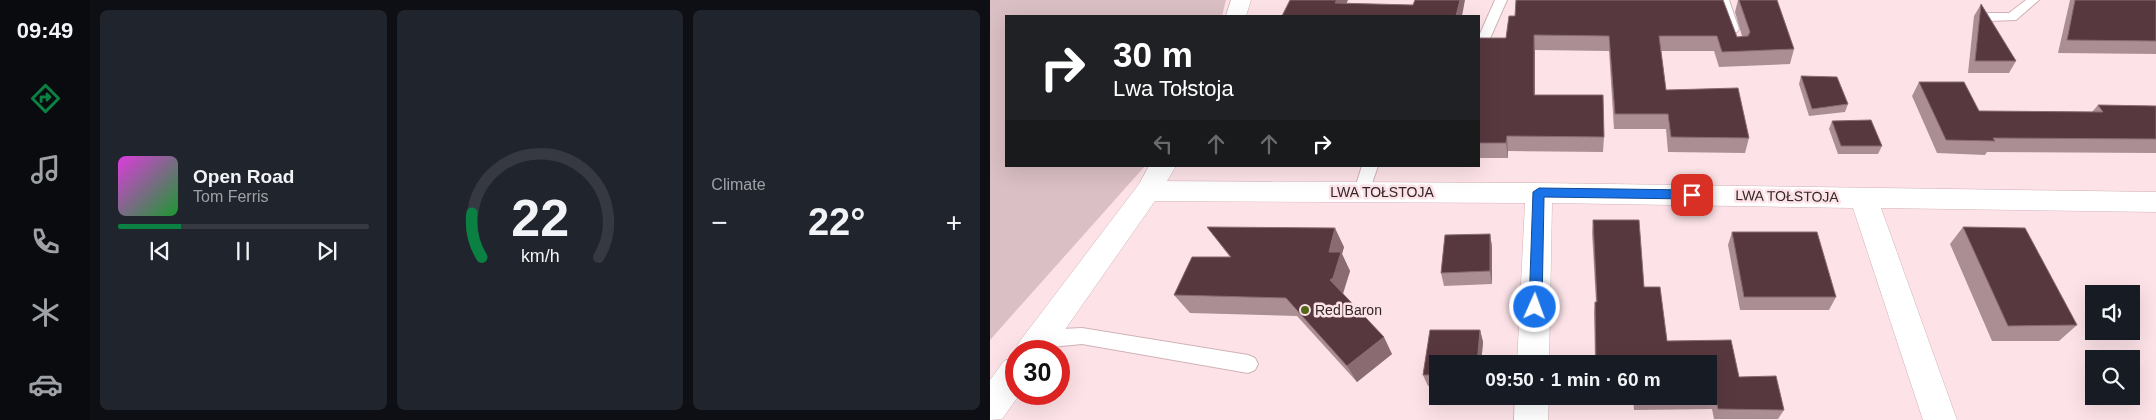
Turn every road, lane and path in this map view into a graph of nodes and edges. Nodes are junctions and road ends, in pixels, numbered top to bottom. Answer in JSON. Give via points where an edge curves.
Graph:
{"nodes":[{"id":1,"x":1241,"y":0,"type":"edge"},
{"id":2,"x":1500,"y":0,"type":"edge"},
{"id":3,"x":1723,"y":0,"type":"edge"},
{"id":4,"x":2033,"y":0,"type":"edge"},
{"id":5,"x":1236,"y":15,"type":"edge"},
{"id":6,"x":1988,"y":17,"type":"edge"},
{"id":7,"x":1735,"y":38,"type":"edge"},
{"id":8,"x":1480,"y":43,"type":"edge"},
{"id":9,"x":1163,"y":167,"type":"edge"},
{"id":10,"x":1370,"y":167,"type":"edge"},
{"id":11,"x":1148,"y":191,"type":"junction"},
{"id":12,"x":1362,"y":191,"type":"junction"},
{"id":13,"x":1539,"y":192,"type":"junction"},
{"id":14,"x":1864,"y":197,"type":"junction"},
{"id":15,"x":2156,"y":202,"type":"edge"},
{"id":16,"x":1040,"y":340,"type":"edge"},
{"id":17,"x":1062,"y":340,"type":"edge"},
{"id":18,"x":1533,"y":355,"type":"edge"},
{"id":19,"x":1248,"y":364,"type":"dead end"},
{"id":20,"x":1005,"y":387,"type":"edge"},
{"id":21,"x":1532,"y":405,"type":"edge"},
{"id":22,"x":990,"y":408,"type":"edge"},
{"id":23,"x":1531,"y":420,"type":"edge"},
{"id":24,"x":1940,"y":420,"type":"edge"}],
"edges":[{"from":1,"to":5,"type":"street"},
{"from":2,"to":8,"type":"lane"},
{"from":3,"to":7,"type":"lane"},
{"from":4,"to":6,"type":"lane","via":[[2012,17]]},
{"from":9,"to":11,"type":"street"},
{"from":10,"to":12,"type":"lane"},
{"from":11,"to":12,"type":"street","name":"LWA TOŁSTOJA"},
{"from":11,"to":16,"type":"street"},
{"from":12,"to":13,"type":"street","name":"LWA TOŁSTOJA"},
{"from":13,"to":14,"type":"street","name":"LWA TOŁSTOJA"},
{"from":13,"to":18,"type":"street"},
{"from":14,"to":15,"type":"street","name":"LWA TOŁSTOJA"},
{"from":14,"to":24,"type":"street"},
{"from":17,"to":19,"type":"lane","via":[[1082,336]]},
{"from":20,"to":22,"type":"street"},
{"from":21,"to":23,"type":"street"}]}
